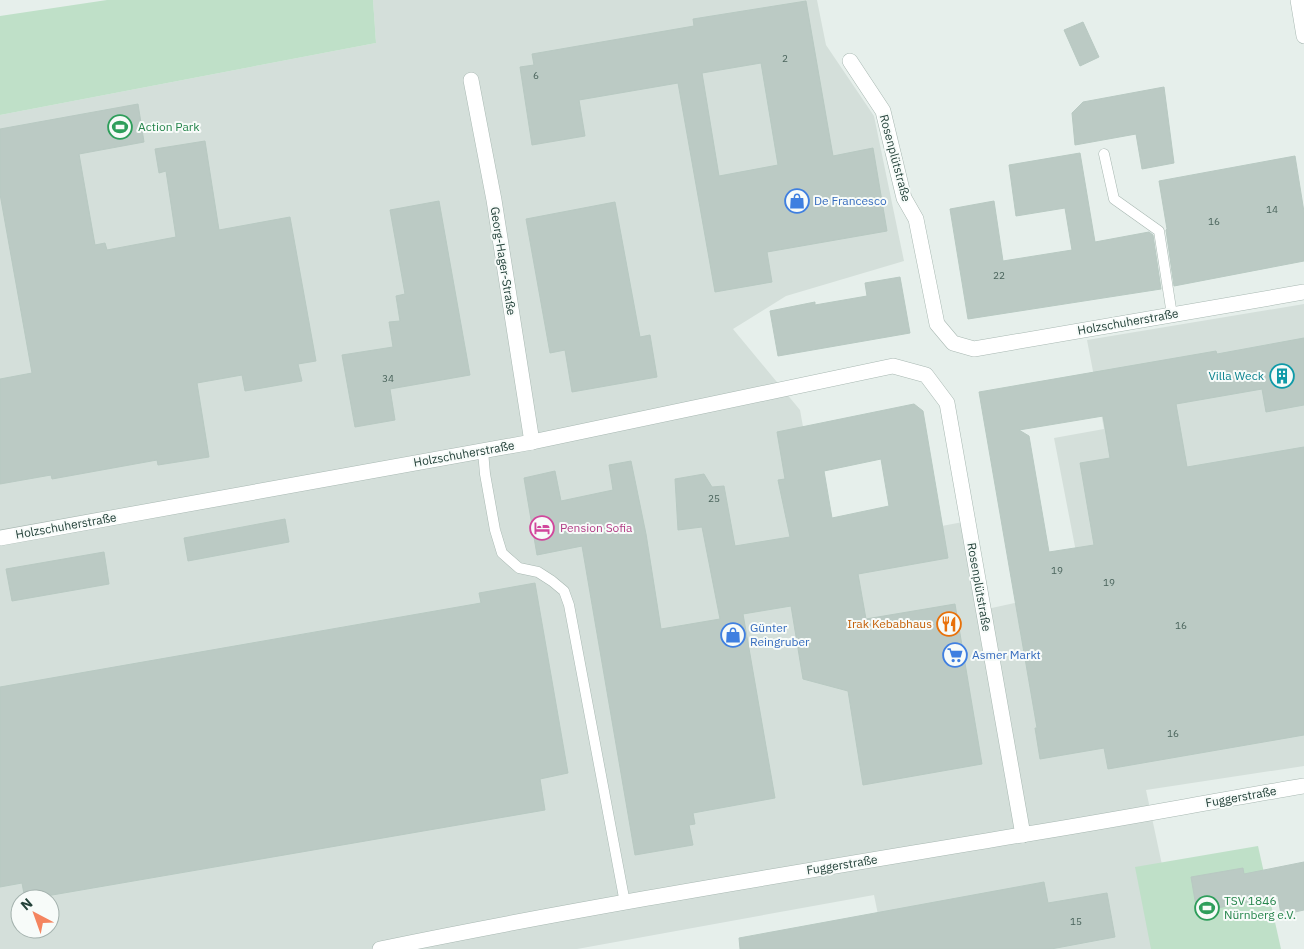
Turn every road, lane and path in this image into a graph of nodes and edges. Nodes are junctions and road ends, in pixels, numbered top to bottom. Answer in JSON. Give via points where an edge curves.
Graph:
{"nodes":[{"id":1,"x":1298,"y":0,"type":"edge"},
{"id":2,"x":1304,"y":36,"type":"edge"},
{"id":3,"x":850,"y":61,"type":"dead end"},
{"id":4,"x":471,"y":80,"type":"dead end"},
{"id":5,"x":1104,"y":154,"type":"dead end"},
{"id":6,"x":1304,"y":292,"type":"edge"},
{"id":7,"x":1172,"y":315,"type":"junction"},
{"id":8,"x":953,"y":343,"type":"joint"},
{"id":9,"x":926,"y":375,"type":"joint"},
{"id":10,"x":532,"y":442,"type":"junction"},
{"id":11,"x":483,"y":451,"type":"junction"},
{"id":12,"x":0,"y":538,"type":"edge"},
{"id":13,"x":1304,"y":786,"type":"edge"},
{"id":14,"x":1023,"y":835,"type":"junction"},
{"id":15,"x":625,"y":903,"type":"junction"},
{"id":16,"x":380,"y":949,"type":"edge"}],
"edges":[{"from":1,"to":2,"type":"street"},
{"from":3,"to":8,"type":"street","name":"Rosenplütstraße","via":[[883,111],[904,198],[916,219],[937,324]]},
{"from":4,"to":10,"type":"street","name":"Georg-Hager-Straße","via":[[494,200]]},
{"from":5,"to":7,"type":"lane","via":[[1114,199],[1159,231]]},
{"from":6,"to":7,"type":"street","name":"Holzschuherstraße"},
{"from":7,"to":8,"type":"street","name":"Holzschuherstraße","via":[[974,349]]},
{"from":9,"to":10,"type":"street","name":"Holzschuherstraße","via":[[893,366]]},
{"from":9,"to":14,"type":"street","name":"Rosenplütstraße","via":[[947,403]]},
{"from":10,"to":11,"type":"street","name":"Holzschuherstraße"},
{"from":11,"to":12,"type":"street","name":"Holzschuherstraße"},
{"from":11,"to":15,"type":"lane","via":[[495,530],[502,553],[519,568],[538,572],[552,581],[564,591],[570,605]]},
{"from":13,"to":14,"type":"street","name":"Fuggerstraße"},
{"from":14,"to":15,"type":"street","name":"Fuggerstraße"},
{"from":15,"to":16,"type":"street","name":"Fuggerstraße"}]}
